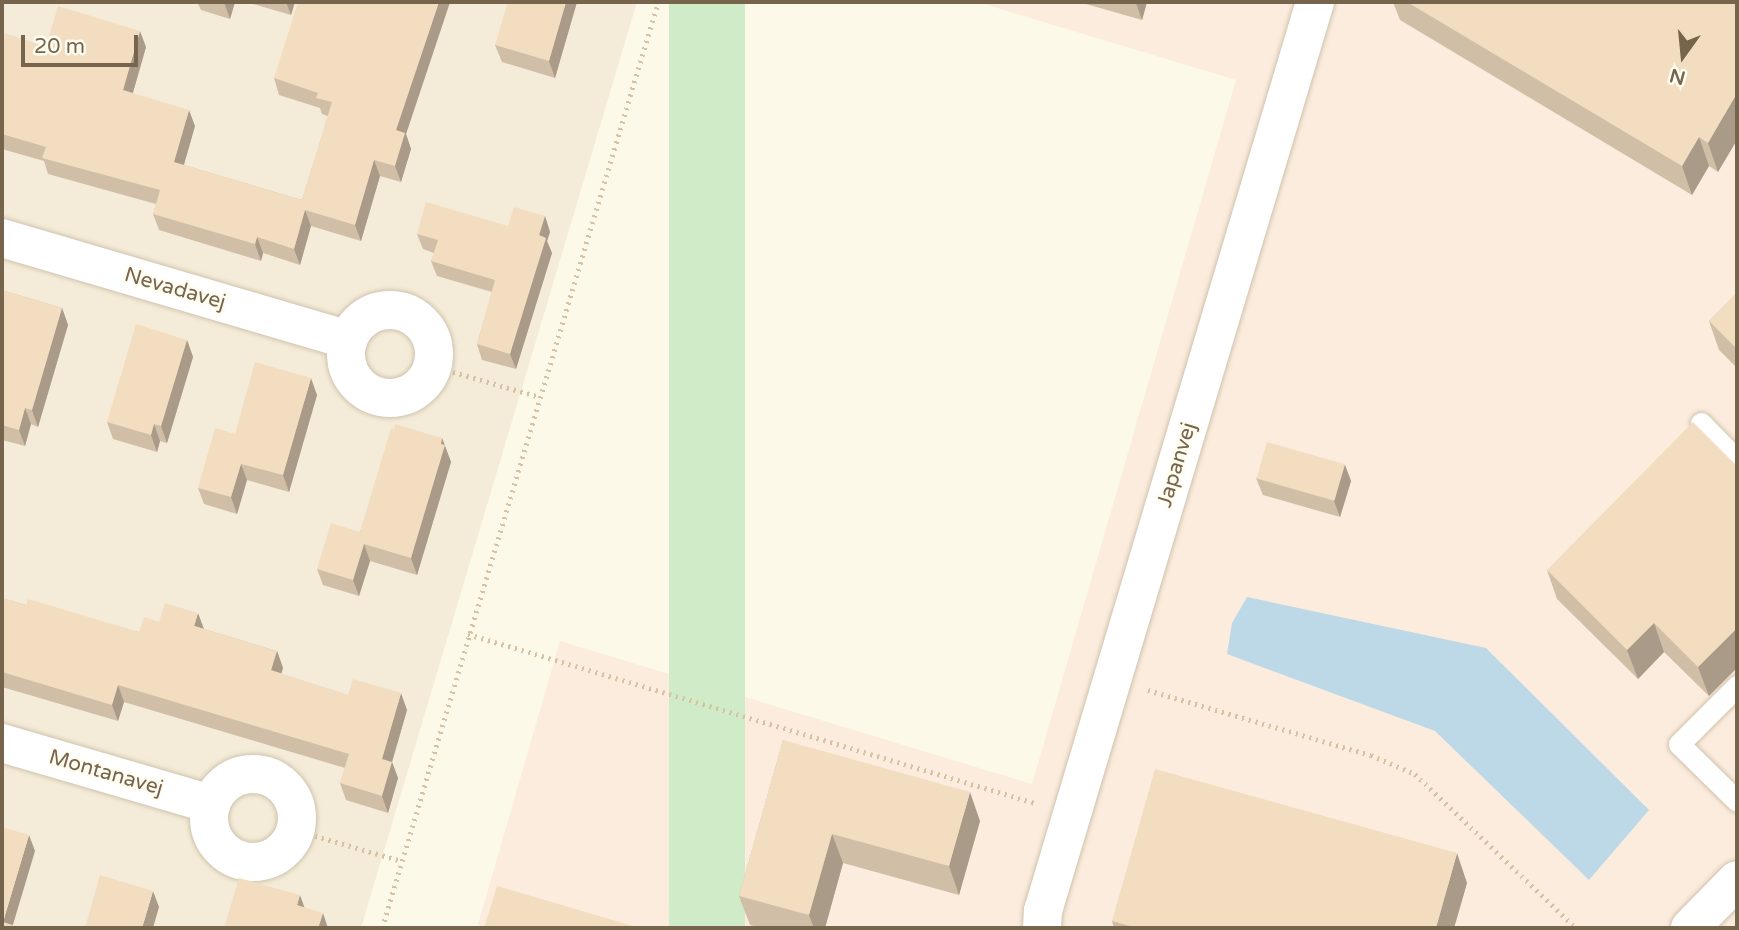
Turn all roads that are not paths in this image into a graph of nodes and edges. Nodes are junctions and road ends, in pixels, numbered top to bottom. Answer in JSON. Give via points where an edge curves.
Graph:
{"nodes":[{"id":1,"x":1315,"y":2,"type":"edge"},
{"id":2,"x":2,"y":238,"type":"edge"},
{"id":3,"x":348,"y":340,"type":"junction"},
{"id":4,"x":1701,"y":423,"type":"dead end"},
{"id":5,"x":1737,"y":460,"type":"edge"},
{"id":6,"x":1737,"y":686,"type":"edge"},
{"id":7,"x":2,"y":743,"type":"edge"},
{"id":8,"x":1737,"y":802,"type":"edge"},
{"id":9,"x":211,"y":804,"type":"junction"},
{"id":10,"x":1737,"y":880,"type":"edge"},
{"id":11,"x":1042,"y":928,"type":"edge"},
{"id":12,"x":1690,"y":928,"type":"edge"}],
"edges":[{"from":1,"to":11,"type":"street","name":"Japanvej","via":[[1043,911]]},
{"from":2,"to":3,"type":"street","name":"Nevadavej"},
{"from":3,"to":3,"type":"street","via":[[367,317],[396,310],[422,324],[431,337],[433,366],[411,393],[377,396],[354,380],[347,361]]},
{"from":4,"to":5,"type":"lane"},
{"from":6,"to":8,"type":"lane","via":[[1679,744]]},
{"from":7,"to":9,"type":"street","name":"Montanavej"},
{"from":9,"to":9,"type":"street","via":[[229,780],[266,776],[285,788],[293,801],[295,830],[288,844],[263,861],[236,859],[216,842],[210,830]]},
{"from":10,"to":12,"type":"street"}]}
